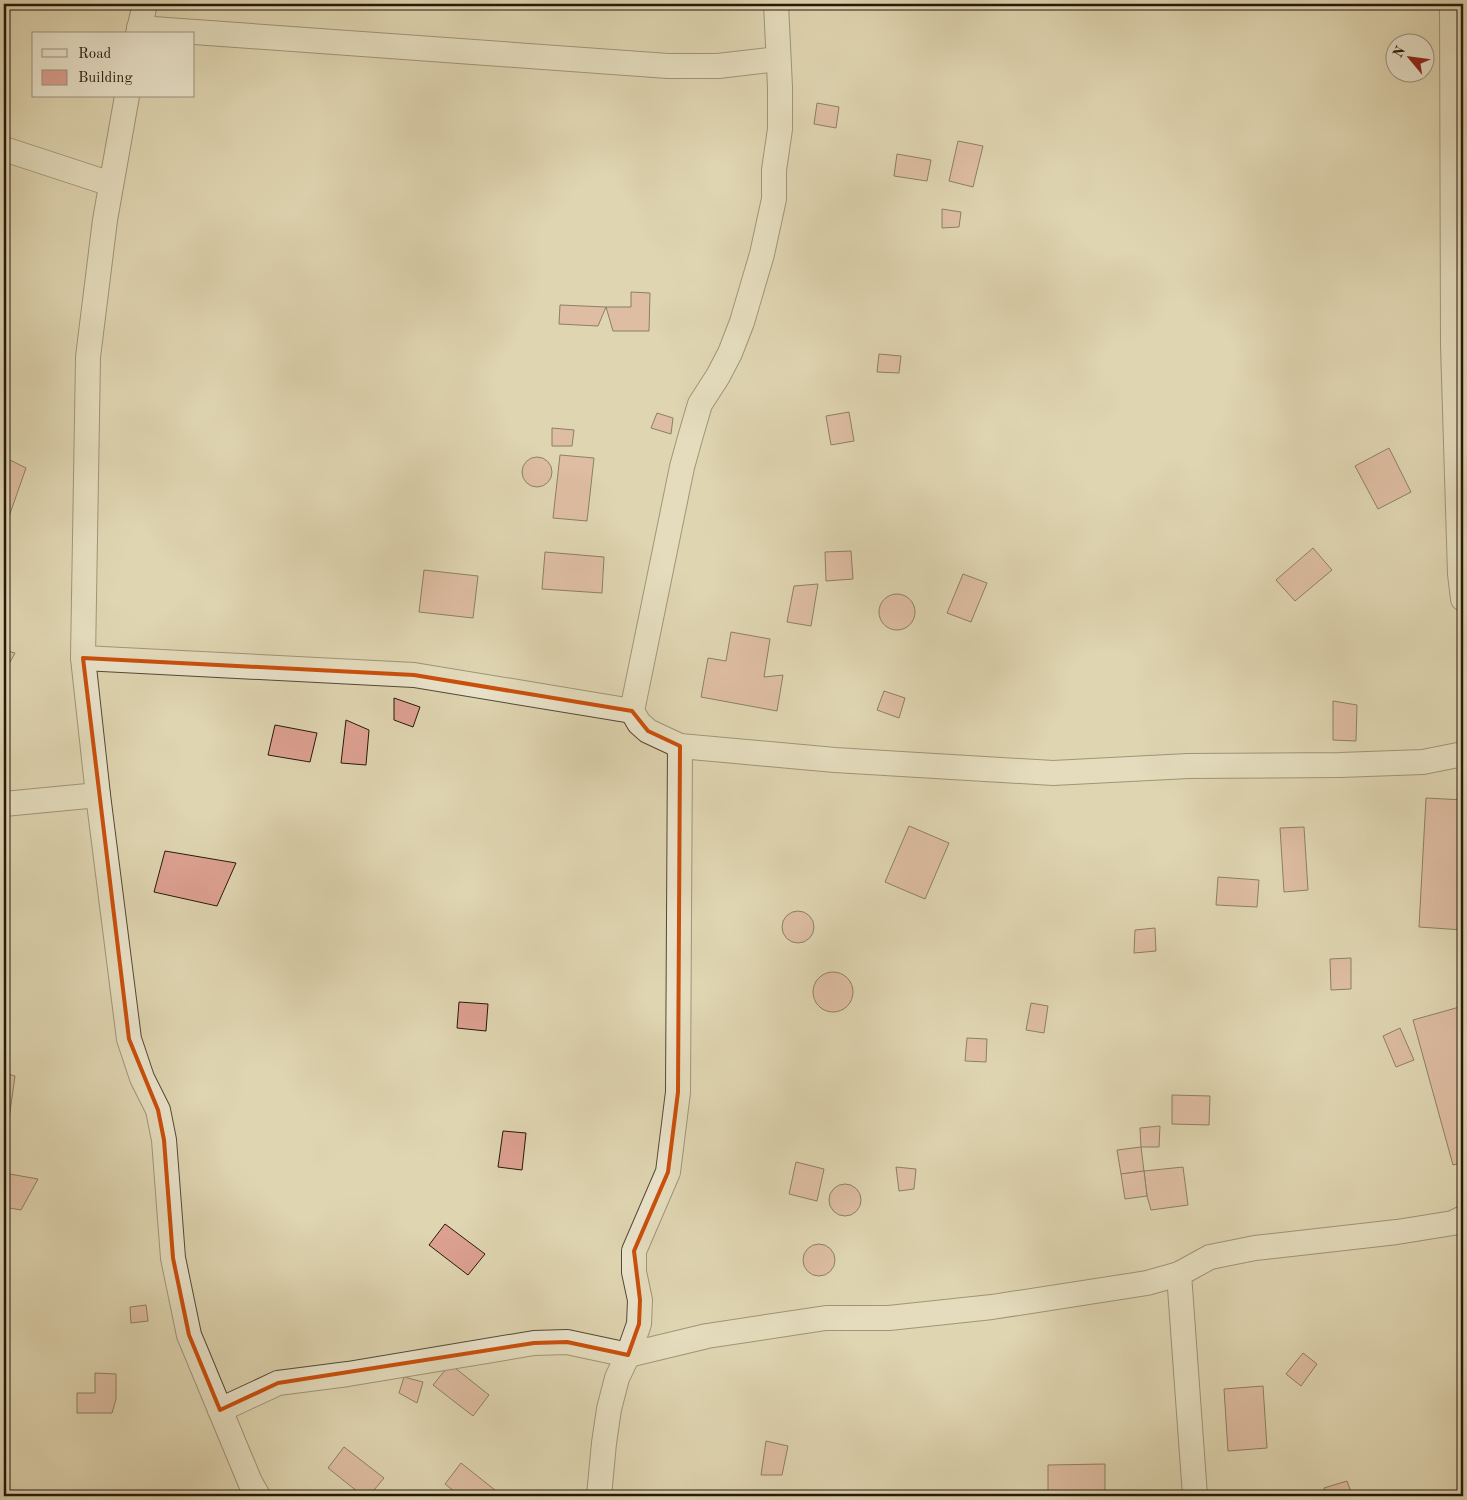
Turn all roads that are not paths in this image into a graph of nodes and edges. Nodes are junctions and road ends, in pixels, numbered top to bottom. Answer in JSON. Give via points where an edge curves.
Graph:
{"nodes":[{"id":1,"x":145,"y":4,"type":"edge"},
{"id":2,"x":776,"y":4,"type":"edge"},
{"id":3,"x":1452,"y":4,"type":"edge"},
{"id":4,"x":139,"y":31,"type":"edge"},
{"id":5,"x":154,"y":32,"type":"edge"},
{"id":6,"x":195,"y":35,"type":"edge"},
{"id":7,"x":778,"y":59,"type":"junction"},
{"id":8,"x":127,"y":98,"type":"edge"},
{"id":9,"x":4,"y":149,"type":"edge"},
{"id":10,"x":111,"y":184,"type":"junction"},
{"id":11,"x":1458,"y":304,"type":"edge"},
{"id":12,"x":1463,"y":599,"type":"edge"},
{"id":13,"x":83,"y":658,"type":"junction"},
{"id":14,"x":632,"y":711,"type":"junction"},
{"id":15,"x":680,"y":746,"type":"junction"},
{"id":16,"x":1463,"y":754,"type":"edge"},
{"id":17,"x":98,"y":795,"type":"junction"},
{"id":18,"x":4,"y":804,"type":"edge"},
{"id":19,"x":1463,"y":1218,"type":"edge"},
{"id":20,"x":1179,"y":1274,"type":"junction"},
{"id":21,"x":628,"y":1355,"type":"junction"},
{"id":22,"x":220,"y":1410,"type":"junction"},
{"id":23,"x":258,"y":1496,"type":"edge"},
{"id":24,"x":599,"y":1496,"type":"edge"},
{"id":25,"x":1195,"y":1496,"type":"edge"}],
"edges":[{"from":1,"to":4,"type":"street"},
{"from":2,"to":7,"type":"street"},
{"from":3,"to":11,"type":"street"},
{"from":4,"to":5,"type":"street"},
{"from":6,"to":7,"type":"street","via":[[668,66],[718,66]]},
{"from":7,"to":14,"type":"street","via":[[780,129],[774,199],[762,254],[730,353],[700,404],[690,438]]},
{"from":8,"to":10,"type":"street"},
{"from":9,"to":10,"type":"street"},
{"from":10,"to":13,"type":"street","via":[[88,357]]},
{"from":11,"to":12,"type":"street","via":[[1460,574]]},
{"from":13,"to":14,"type":"street","via":[[414,675]]},
{"from":13,"to":17,"type":"street"},
{"from":14,"to":15,"type":"street","via":[[648,731]]},
{"from":15,"to":16,"type":"street","via":[[835,760],[1053,773],[1188,766],[1423,762]]},
{"from":15,"to":21,"type":"street","via":[[678,1092],[668,1172],[634,1251],[634,1272],[640,1300],[639,1324]]},
{"from":17,"to":18,"type":"street"},
{"from":17,"to":22,"type":"street","via":[[129,1039],[142,1078],[158,1110],[164,1140],[173,1258],[189,1335]]},
{"from":19,"to":20,"type":"street","via":[[1453,1223],[1397,1232],[1255,1248],[1210,1257]]},
{"from":20,"to":21,"type":"street","via":[[1147,1283],[992,1306],[888,1318],[826,1318],[707,1336]]},
{"from":20,"to":25,"type":"street"},
{"from":21,"to":22,"type":"street","via":[[567,1342],[534,1343],[278,1383]]},
{"from":21,"to":24,"type":"street","via":[[617,1378],[609,1409]]},
{"from":22,"to":23,"type":"street"}]}
